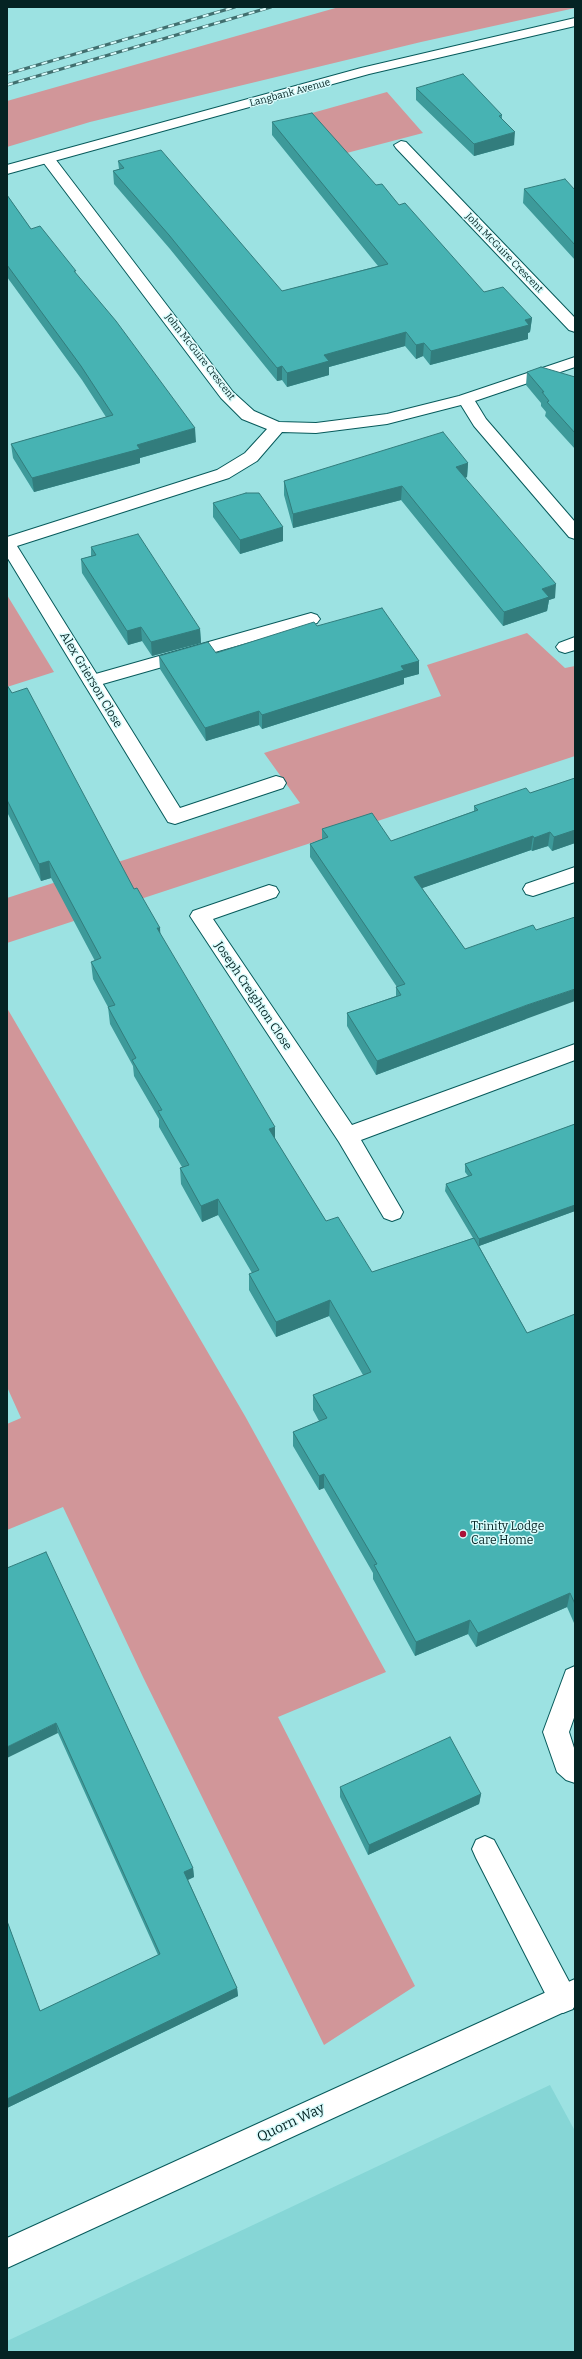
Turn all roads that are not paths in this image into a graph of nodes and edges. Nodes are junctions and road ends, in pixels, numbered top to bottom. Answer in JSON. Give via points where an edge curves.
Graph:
{"nodes":[{"id":1,"x":575,"y":22,"type":"edge"},
{"id":2,"x":401,"y":145,"type":"dead end"},
{"id":3,"x":48,"y":159,"type":"junction"},
{"id":4,"x":7,"y":170,"type":"edge"},
{"id":5,"x":575,"y":327,"type":"edge"},
{"id":6,"x":575,"y":362,"type":"edge"},
{"id":7,"x":465,"y":399,"type":"junction"},
{"id":8,"x":278,"y":427,"type":"junction"},
{"id":9,"x":575,"y":534,"type":"edge"},
{"id":10,"x":7,"y":543,"type":"edge"},
{"id":11,"x":311,"y":619,"type":"dead end"},
{"id":12,"x":92,"y":681,"type":"junction"},
{"id":13,"x":276,"y":783,"type":"dead end"},
{"id":14,"x":575,"y":874,"type":"edge"},
{"id":15,"x":533,"y":889,"type":"dead end"},
{"id":16,"x":269,"y":892,"type":"dead end"},
{"id":17,"x":575,"y":1052,"type":"edge"},
{"id":18,"x":347,"y":1136,"type":"junction"},
{"id":19,"x":392,"y":1212,"type":"dead end"},
{"id":20,"x":575,"y":1678,"type":"edge"},
{"id":21,"x":575,"y":1771,"type":"edge"},
{"id":22,"x":485,"y":1849,"type":"dead end"},
{"id":23,"x":569,"y":1996,"type":"edge"},
{"id":24,"x":7,"y":2253,"type":"edge"}],
"edges":[{"from":1,"to":3,"type":"street","name":"Langbank Avenue","via":[[366,71]]},
{"from":2,"to":5,"type":"street","name":"John McGuire Crescent"},
{"from":3,"to":4,"type":"street","name":"Langbank Avenue"},
{"from":3,"to":8,"type":"street","name":"John McGuire Crescent","via":[[227,395],[248,415]]},
{"from":6,"to":7,"type":"street","name":"John McGuire Crescent"},
{"from":7,"to":8,"type":"street","name":"John McGuire Crescent","via":[[387,419],[316,428]]},
{"from":7,"to":9,"type":"street","via":[[480,422]]},
{"from":8,"to":10,"type":"street","name":"Alex Grierson Close","via":[[251,457],[222,474]]},
{"from":10,"to":12,"type":"street","name":"Alex Grierson Close"},
{"from":11,"to":12,"type":"street"},
{"from":12,"to":13,"type":"street","name":"Alex Grierson Close","via":[[168,820]]},
{"from":14,"to":15,"type":"street"},
{"from":16,"to":18,"type":"street","name":"Joseph Creighton Close","via":[[200,916]]},
{"from":17,"to":18,"type":"street"},
{"from":18,"to":19,"type":"street","name":"Joseph Creighton Close"},
{"from":20,"to":21,"type":"street","via":[[556,1732],[566,1763]]},
{"from":22,"to":23,"type":"street"},
{"from":23,"to":24,"type":"street","name":"Quorn Way"}]}
